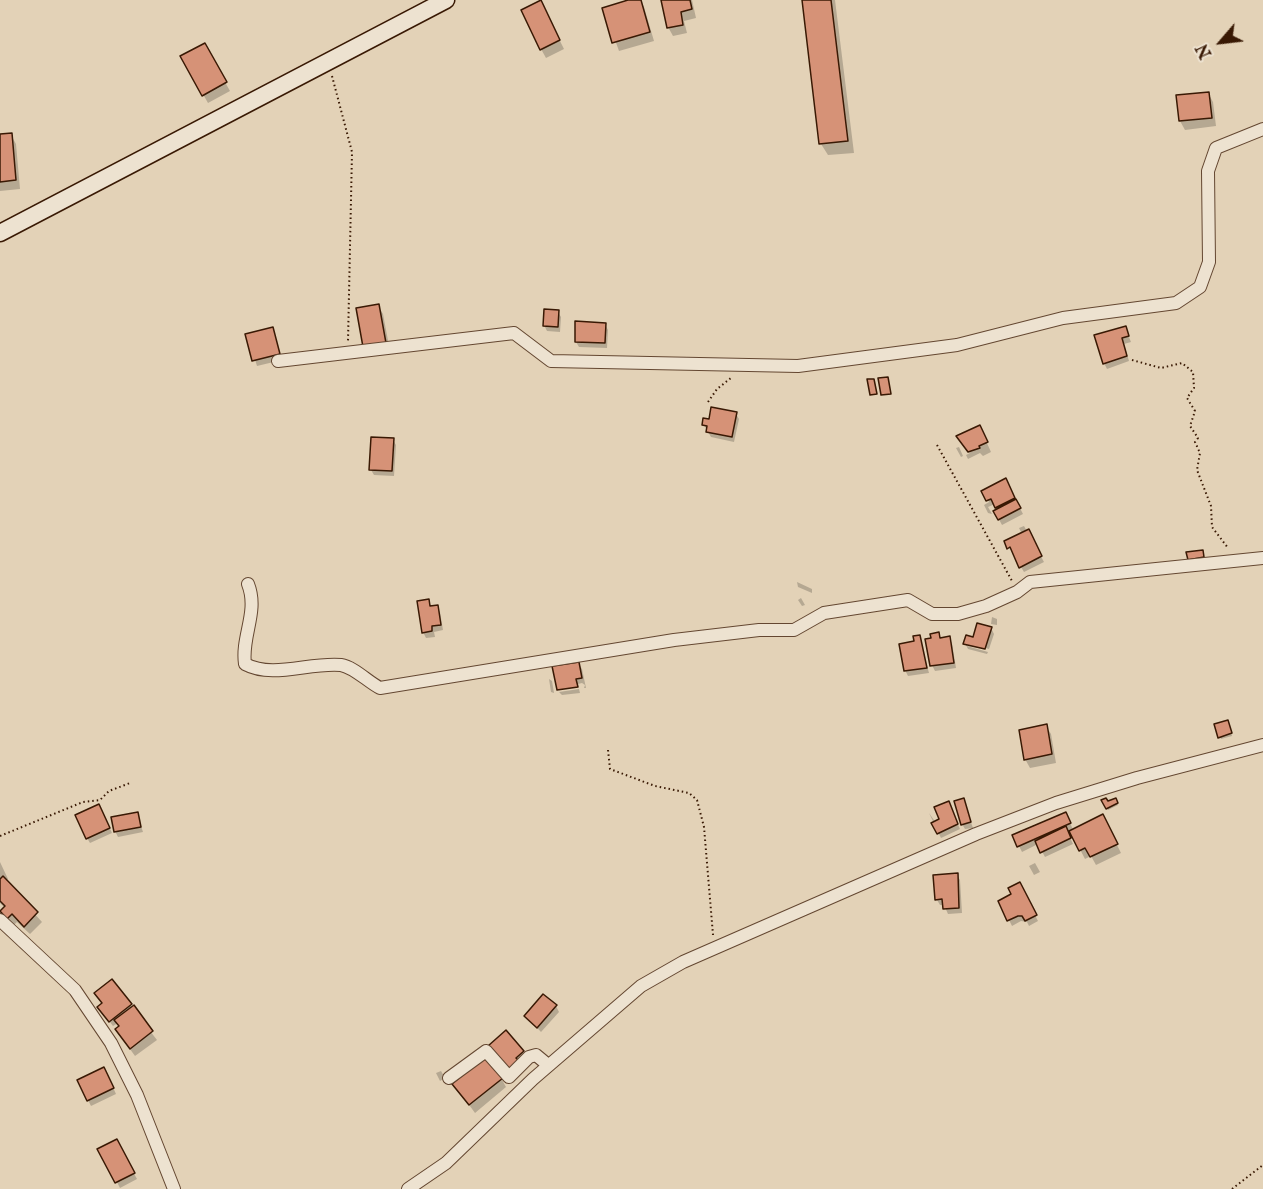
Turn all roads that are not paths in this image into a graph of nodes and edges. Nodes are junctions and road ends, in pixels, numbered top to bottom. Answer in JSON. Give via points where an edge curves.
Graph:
{"nodes":[{"id":1,"x":446,"y":0,"type":"edge"},
{"id":2,"x":1263,"y":129,"type":"edge"},
{"id":3,"x":0,"y":233,"type":"edge"},
{"id":4,"x":278,"y":361,"type":"dead end"},
{"id":5,"x":1263,"y":558,"type":"edge"},
{"id":6,"x":248,"y":585,"type":"dead end"},
{"id":7,"x":1263,"y":745,"type":"edge"},
{"id":8,"x":0,"y":920,"type":"edge"},
{"id":9,"x":548,"y":1065,"type":"junction"},
{"id":10,"x":449,"y":1078,"type":"dead end"},
{"id":11,"x":174,"y":1189,"type":"edge"},
{"id":12,"x":408,"y":1189,"type":"edge"}],
"edges":[{"from":1,"to":3,"type":"street"},
{"from":2,"to":4,"type":"street","via":[[1216,148],[1208,171],[1209,262],[1200,287],[1176,303],[1063,318],[957,345],[798,366],[551,361],[514,333]]},
{"from":5,"to":6,"type":"street","via":[[1030,582],[986,606],[958,614],[932,614],[908,600],[824,613],[794,630],[674,640],[380,688],[344,665],[259,671],[245,664],[254,599]]},
{"from":7,"to":9,"type":"street","via":[[1056,803],[975,834],[683,962],[641,986]]},
{"from":8,"to":11,"type":"street","via":[[75,990],[111,1043],[137,1095]]},
{"from":9,"to":10,"type":"street","via":[[536,1055],[529,1056],[509,1077],[486,1051]]},
{"from":9,"to":12,"type":"street","via":[[446,1163]]}]}
